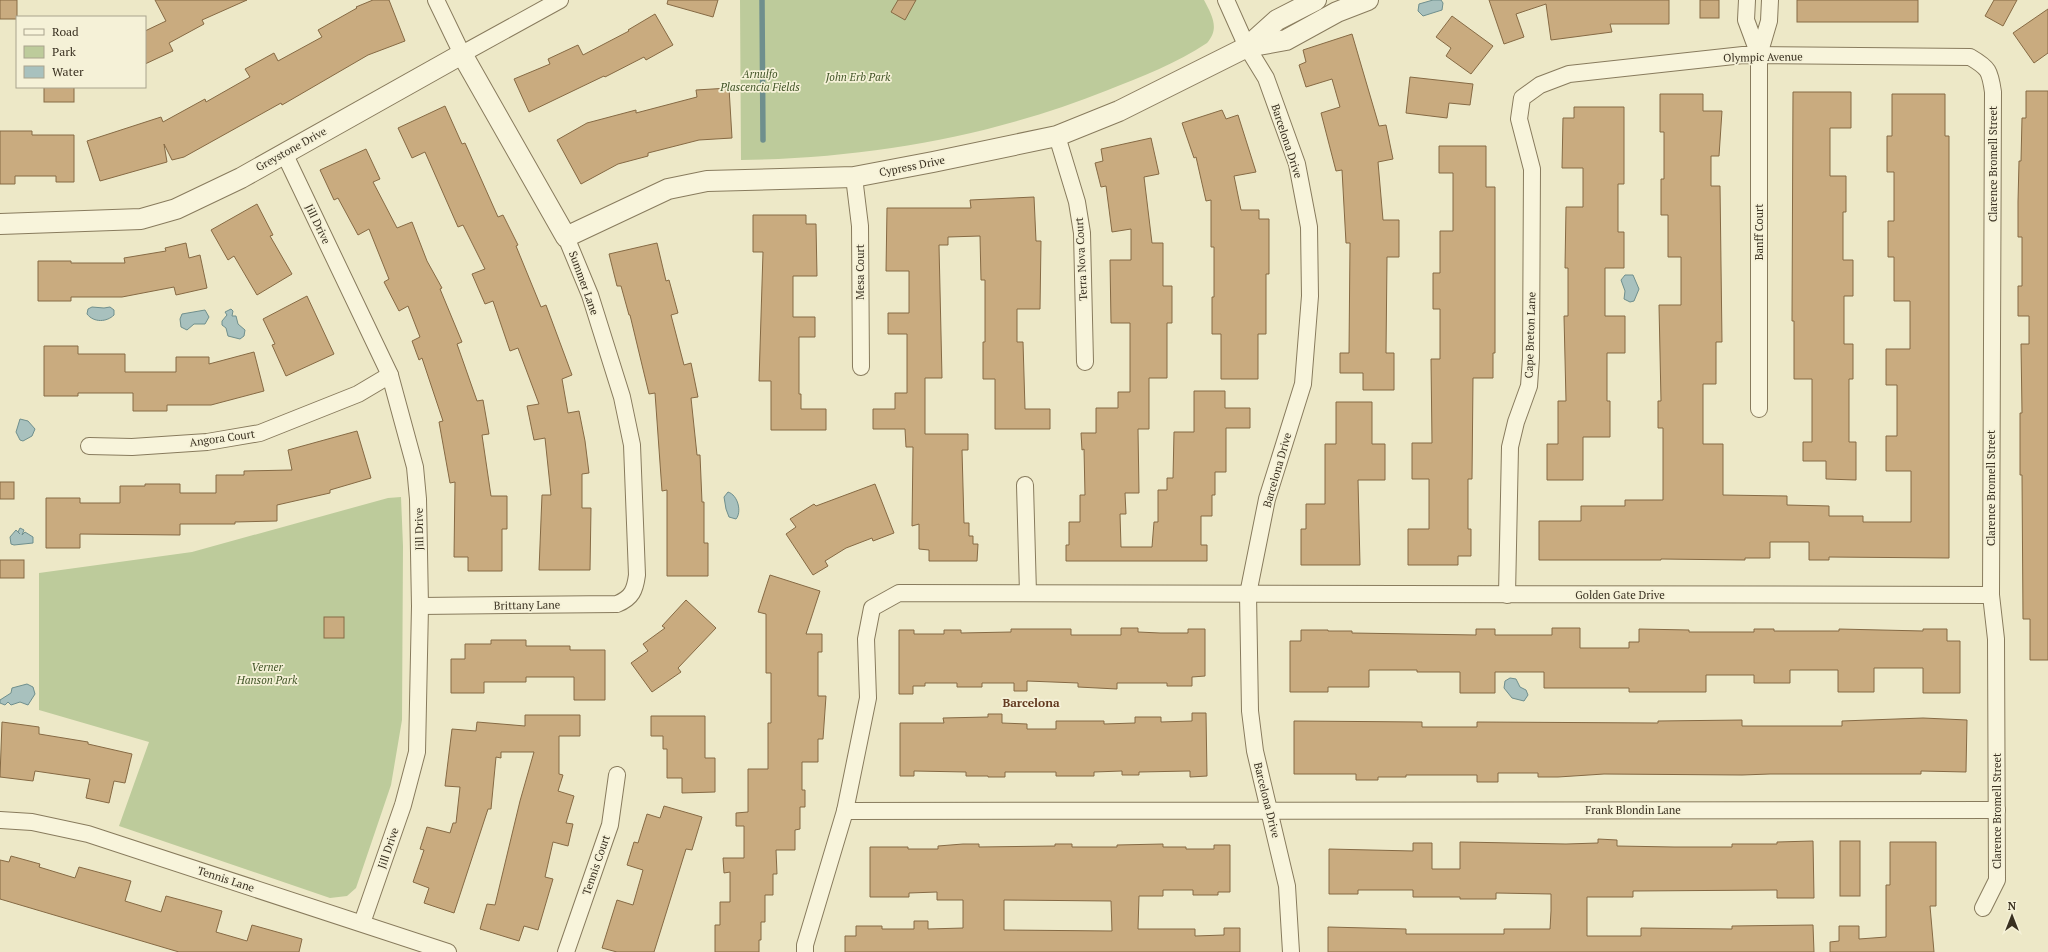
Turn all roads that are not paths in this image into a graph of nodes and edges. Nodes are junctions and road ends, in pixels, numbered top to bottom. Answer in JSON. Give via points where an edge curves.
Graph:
{"nodes":[{"id":1,"x":436,"y":0,"type":"edge"},
{"id":2,"x":560,"y":0,"type":"edge"},
{"id":3,"x":1226,"y":0,"type":"edge"},
{"id":4,"x":1316,"y":0,"type":"edge"},
{"id":5,"x":1368,"y":0,"type":"edge"},
{"id":6,"x":1747,"y":0,"type":"edge"},
{"id":7,"x":1770,"y":0,"type":"edge"},
{"id":8,"x":1247,"y":47,"type":"junction"},
{"id":9,"x":462,"y":54,"type":"junction"},
{"id":10,"x":1759,"y":55,"type":"junction"},
{"id":11,"x":1985,"y":65,"type":"joint"},
{"id":12,"x":1522,"y":98,"type":"joint"},
{"id":13,"x":1057,"y":136,"type":"junction"},
{"id":14,"x":284,"y":153,"type":"junction"},
{"id":15,"x":854,"y":177,"type":"junction"},
{"id":16,"x":0,"y":224,"type":"edge"},
{"id":17,"x":566,"y":237,"type":"junction"},
{"id":18,"x":1085,"y":362,"type":"dead end"},
{"id":19,"x":861,"y":367,"type":"dead end"},
{"id":20,"x":390,"y":375,"type":"junction"},
{"id":21,"x":1759,"y":409,"type":"dead end"},
{"id":22,"x":89,"y":446,"type":"dead end"},
{"id":23,"x":1025,"y":485,"type":"dead end"},
{"id":24,"x":1028,"y":593,"type":"junction"},
{"id":25,"x":1248,"y":594,"type":"junction"},
{"id":26,"x":632,"y":595,"type":"joint"},
{"id":27,"x":1506,"y":595,"type":"junction"},
{"id":28,"x":1991,"y":595,"type":"junction"},
{"id":29,"x":420,"y":606,"type":"junction"},
{"id":30,"x":617,"y":775,"type":"dead end"},
{"id":31,"x":1268,"y":809,"type":"junction"},
{"id":32,"x":1997,"y":810,"type":"junction"},
{"id":33,"x":845,"y":811,"type":"junction"},
{"id":34,"x":0,"y":820,"type":"edge"},
{"id":35,"x":1983,"y":908,"type":"dead end"},
{"id":36,"x":362,"y":923,"type":"junction"},
{"id":37,"x":448,"y":952,"type":"edge"},
{"id":38,"x":566,"y":952,"type":"edge"},
{"id":39,"x":805,"y":952,"type":"edge"},
{"id":40,"x":1291,"y":952,"type":"edge"}],
"edges":[{"from":1,"to":9,"type":"street","name":"Summer Lane"},
{"from":2,"to":9,"type":"street","name":"Greystone Drive"},
{"from":3,"to":8,"type":"street","name":"Barcelona Drive"},
{"from":4,"to":8,"type":"street","name":"Cypress Drive","via":[[1277,20]]},
{"from":5,"to":8,"type":"street","name":"Cypress Drive","via":[[1337,12],[1286,40]]},
{"from":6,"to":10,"type":"street","via":[[1746,20]]},
{"from":7,"to":10,"type":"street","via":[[1769,21]]},
{"from":8,"to":13,"type":"street","name":"Cypress Drive","via":[[1119,111]]},
{"from":8,"to":25,"type":"street","name":"Barcelona Drive","via":[[1266,78],[1297,164],[1309,227],[1310,296],[1303,384],[1267,499]]},
{"from":9,"to":14,"type":"street","name":"Greystone Drive"},
{"from":9,"to":17,"type":"street","name":"Summer Lane"},
{"from":10,"to":11,"type":"street","name":"Olympic Avenue","via":[[1970,57]]},
{"from":10,"to":12,"type":"street","name":"Olympic Avenue","via":[[1569,74],[1540,85]]},
{"from":10,"to":21,"type":"street","name":"Banff Court"},
{"from":11,"to":28,"type":"street","name":"Clarence Bromell Street","via":[[1990,73],[1993,92]]},
{"from":12,"to":27,"type":"street","name":"Cape Breton Lane","via":[[1519,119],[1532,169],[1531,358],[1528,386],[1510,447]]},
{"from":13,"to":15,"type":"street","name":"Cypress Drive"},
{"from":13,"to":18,"type":"street","name":"Terra Nova Court","via":[[1077,202],[1082,233]]},
{"from":14,"to":16,"type":"street","name":"Greystone Drive","via":[[241,178],[176,209],[141,219]]},
{"from":14,"to":20,"type":"street","name":"Jill Drive"},
{"from":15,"to":17,"type":"street","name":"Cypress Drive","via":[[707,181],[668,189]]},
{"from":15,"to":19,"type":"street","name":"Mesa Court","via":[[860,226]]},
{"from":17,"to":26,"type":"street","name":"Summer Lane","via":[[590,295],[622,397],[632,445],[637,575]]},
{"from":20,"to":22,"type":"street","name":"Angora Court","via":[[358,394],[260,433],[207,442],[132,447]]},
{"from":20,"to":29,"type":"street","name":"Jill Drive","via":[[415,467]]},
{"from":23,"to":24,"type":"street"},
{"from":24,"to":25,"type":"street","name":"Golden Gate Drive"},
{"from":24,"to":33,"type":"street","name":"Golden Gate Drive","via":[[899,593],[872,608],[866,639],[868,698]]},
{"from":25,"to":27,"type":"street","name":"Golden Gate Drive"},
{"from":25,"to":31,"type":"street","name":"Barcelona Drive","via":[[1250,710],[1255,751]]},
{"from":26,"to":29,"type":"street","name":"Brittany Lane","via":[[616,604]]},
{"from":27,"to":28,"type":"street","name":"Golden Gate Drive"},
{"from":28,"to":32,"type":"street","name":"Clarence Bromell Street","via":[[1996,639]]},
{"from":29,"to":36,"type":"street","name":"Jill Drive","via":[[416,752],[403,805]]},
{"from":30,"to":38,"type":"street","name":"Tennis Court","via":[[610,825]]},
{"from":31,"to":32,"type":"street","name":"Frank Blondin Lane"},
{"from":31,"to":33,"type":"street","name":"Frank Blondin Lane"},
{"from":31,"to":40,"type":"street","name":"Barcelona Drive","via":[[1287,886]]},
{"from":32,"to":35,"type":"street","name":"Clarence Bromell Street","via":[[1997,880]]},
{"from":33,"to":39,"type":"street","name":"Golden Gate Drive"},
{"from":34,"to":36,"type":"street","name":"Tennis Lane","via":[[32,822],[88,834]]},
{"from":36,"to":37,"type":"street","name":"Tennis Lane"}]}
